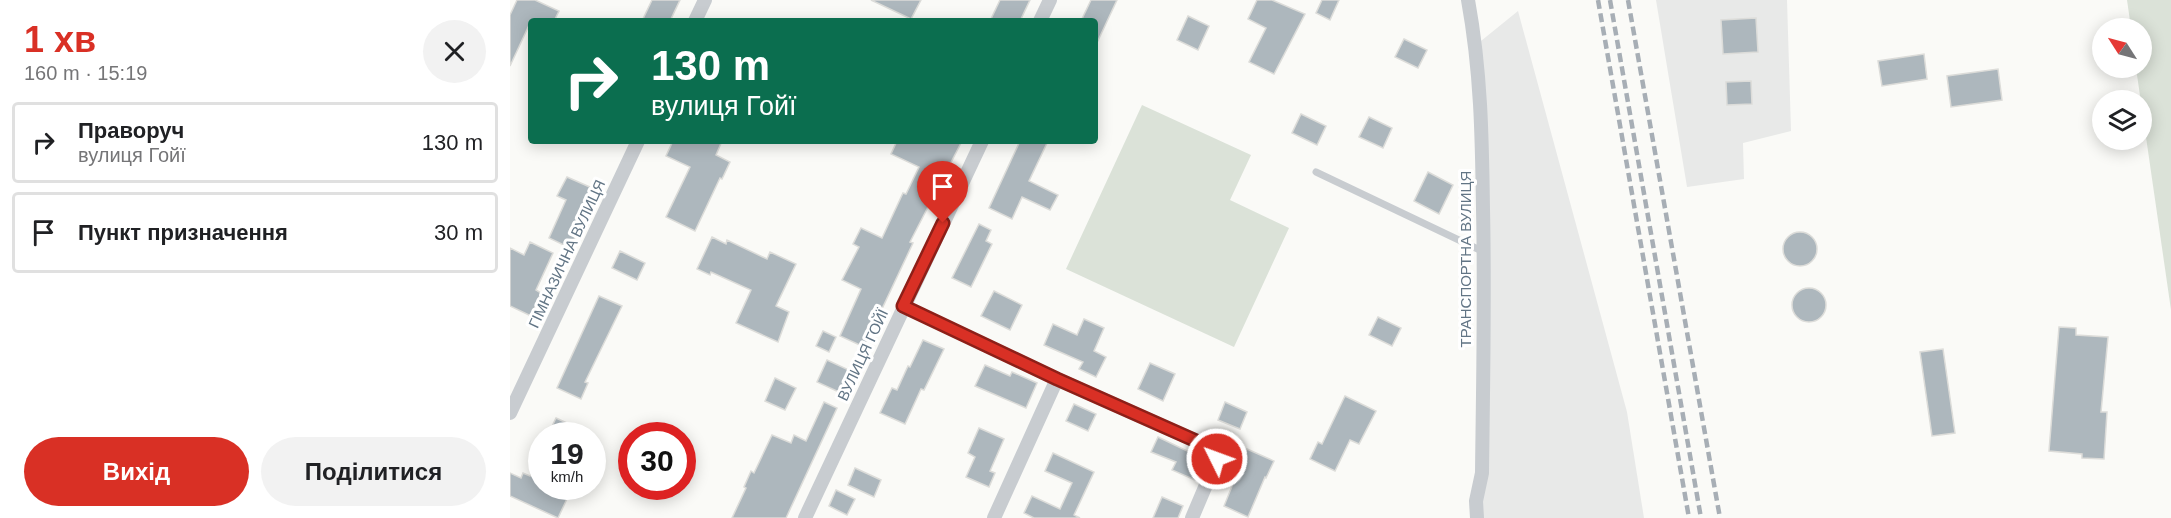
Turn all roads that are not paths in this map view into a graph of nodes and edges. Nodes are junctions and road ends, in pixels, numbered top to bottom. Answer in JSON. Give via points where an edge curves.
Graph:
{"nodes":[{"id":1,"x":705,"y":0,"type":"edge"},
{"id":2,"x":1050,"y":0,"type":"edge"},
{"id":3,"x":1468,"y":0,"type":"edge"},
{"id":4,"x":696,"y":18,"type":"edge"},
{"id":5,"x":1041,"y":18,"type":"edge"},
{"id":6,"x":637,"y":144,"type":"edge"},
{"id":7,"x":981,"y":144,"type":"edge"},
{"id":8,"x":1316,"y":172,"type":"dead end"},
{"id":9,"x":1484,"y":252,"type":"junction"},
{"id":10,"x":903,"y":306,"type":"junction"},
{"id":11,"x":1057,"y":379,"type":"junction"},
{"id":12,"x":510,"y":413,"type":"edge"},
{"id":13,"x":1476,"y":501,"type":"junction"},
{"id":14,"x":805,"y":518,"type":"edge"},
{"id":15,"x":994,"y":518,"type":"edge"},
{"id":16,"x":1192,"y":518,"type":"edge"},
{"id":17,"x":1468,"y":518,"type":"edge"},
{"id":18,"x":1477,"y":518,"type":"edge"}],
"edges":[{"from":1,"to":4,"type":"street"},
{"from":2,"to":5,"type":"street"},
{"from":3,"to":9,"type":"street","name":"ТРАНСПОРТНА ВУЛИЦЯ","via":[[1482,107]]},
{"from":6,"to":12,"type":"street","name":"ГІМНАЗИЧНА ВУЛИЦЯ"},
{"from":7,"to":10,"type":"street","name":"ВУЛИЦЯ ГОЙЇ"},
{"from":8,"to":9,"type":"lane"},
{"from":9,"to":13,"type":"street","name":"ТРАНСПОРТНА ВУЛИЦЯ","via":[[1482,473]]},
{"from":10,"to":11,"type":"street"},
{"from":10,"to":14,"type":"street","name":"ВУЛИЦЯ ГОЙЇ"},
{"from":11,"to":15,"type":"street"},
{"from":11,"to":16,"type":"street","via":[[1216,452],[1217,459]]},
{"from":13,"to":17,"type":"street"},
{"from":13,"to":18,"type":"street","name":"ТРАНСПОРТНА ВУЛИЦЯ"}]}
